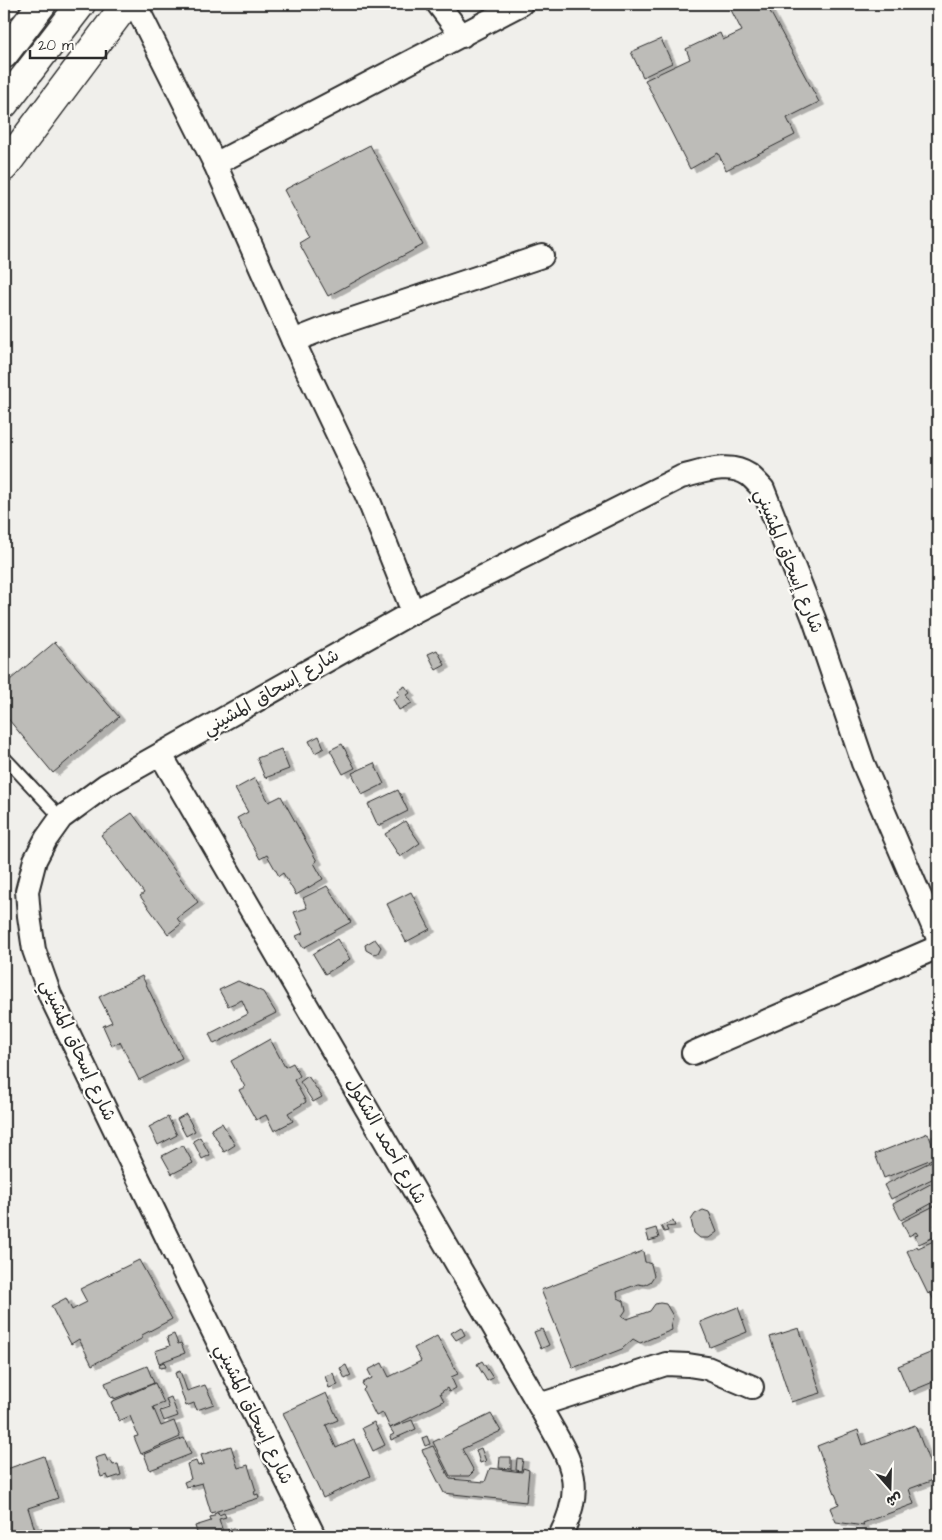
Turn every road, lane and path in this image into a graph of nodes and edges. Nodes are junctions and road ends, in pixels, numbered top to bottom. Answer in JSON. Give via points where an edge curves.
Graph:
{"nodes":[{"id":1,"x":42,"y":4,"type":"edge"},
{"id":2,"x":80,"y":4,"type":"edge"},
{"id":3,"x":126,"y":4,"type":"edge"},
{"id":4,"x":135,"y":4,"type":"edge"},
{"id":5,"x":438,"y":4,"type":"edge"},
{"id":6,"x":520,"y":4,"type":"edge"},
{"id":7,"x":462,"y":36,"type":"junction"},
{"id":8,"x":4,"y":54,"type":"edge"},
{"id":9,"x":4,"y":104,"type":"edge"},
{"id":10,"x":215,"y":164,"type":"junction"},
{"id":11,"x":4,"y":167,"type":"edge"},
{"id":12,"x":542,"y":256,"type":"dead end"},
{"id":13,"x":293,"y":341,"type":"junction"},
{"id":14,"x":413,"y":612,"type":"junction"},
{"id":15,"x":161,"y":755,"type":"junction"},
{"id":16,"x":4,"y":757,"type":"edge"},
{"id":17,"x":61,"y":818,"type":"junction"},
{"id":18,"x":938,"y":938,"type":"edge"},
{"id":19,"x":938,"y":947,"type":"edge"},
{"id":20,"x":692,"y":1054,"type":"dead end"},
{"id":21,"x":752,"y":1387,"type":"dead end"},
{"id":22,"x":539,"y":1405,"type":"junction"},
{"id":23,"x":314,"y":1536,"type":"edge"},
{"id":24,"x":560,"y":1536,"type":"edge"}],
"edges":[{"from":1,"to":8,"type":"street"},
{"from":2,"to":9,"type":"street"},
{"from":3,"to":11,"type":"street"},
{"from":4,"to":10,"type":"street"},
{"from":5,"to":7,"type":"street"},
{"from":6,"to":7,"type":"street"},
{"from":7,"to":10,"type":"street"},
{"from":10,"to":13,"type":"street"},
{"from":12,"to":13,"type":"street"},
{"from":13,"to":14,"type":"street","via":[[367,496]]},
{"from":14,"to":15,"type":"street","name":"شارع إسحاق المشيني"},
{"from":14,"to":18,"type":"street","name":"شارع إسحاق المشيني","via":[[681,477],[731,467],[749,475],[763,490],[814,619],[863,763]]},
{"from":15,"to":17,"type":"street","name":"شارع إسحاق المشيني","via":[[106,785]]},
{"from":15,"to":22,"type":"street","name":"شارع أحمد الشكول"},
{"from":16,"to":17,"type":"lane"},
{"from":17,"to":23,"type":"street","name":"شارع إسحاق المشيني","via":[[36,860],[27,891],[34,950],[50,995]]},
{"from":19,"to":20,"type":"street"},
{"from":21,"to":22,"type":"street","via":[[707,1368],[666,1364]]},
{"from":22,"to":24,"type":"street","name":"شارع أحمد الشكول","via":[[570,1463],[574,1479],[571,1513]]}]}
